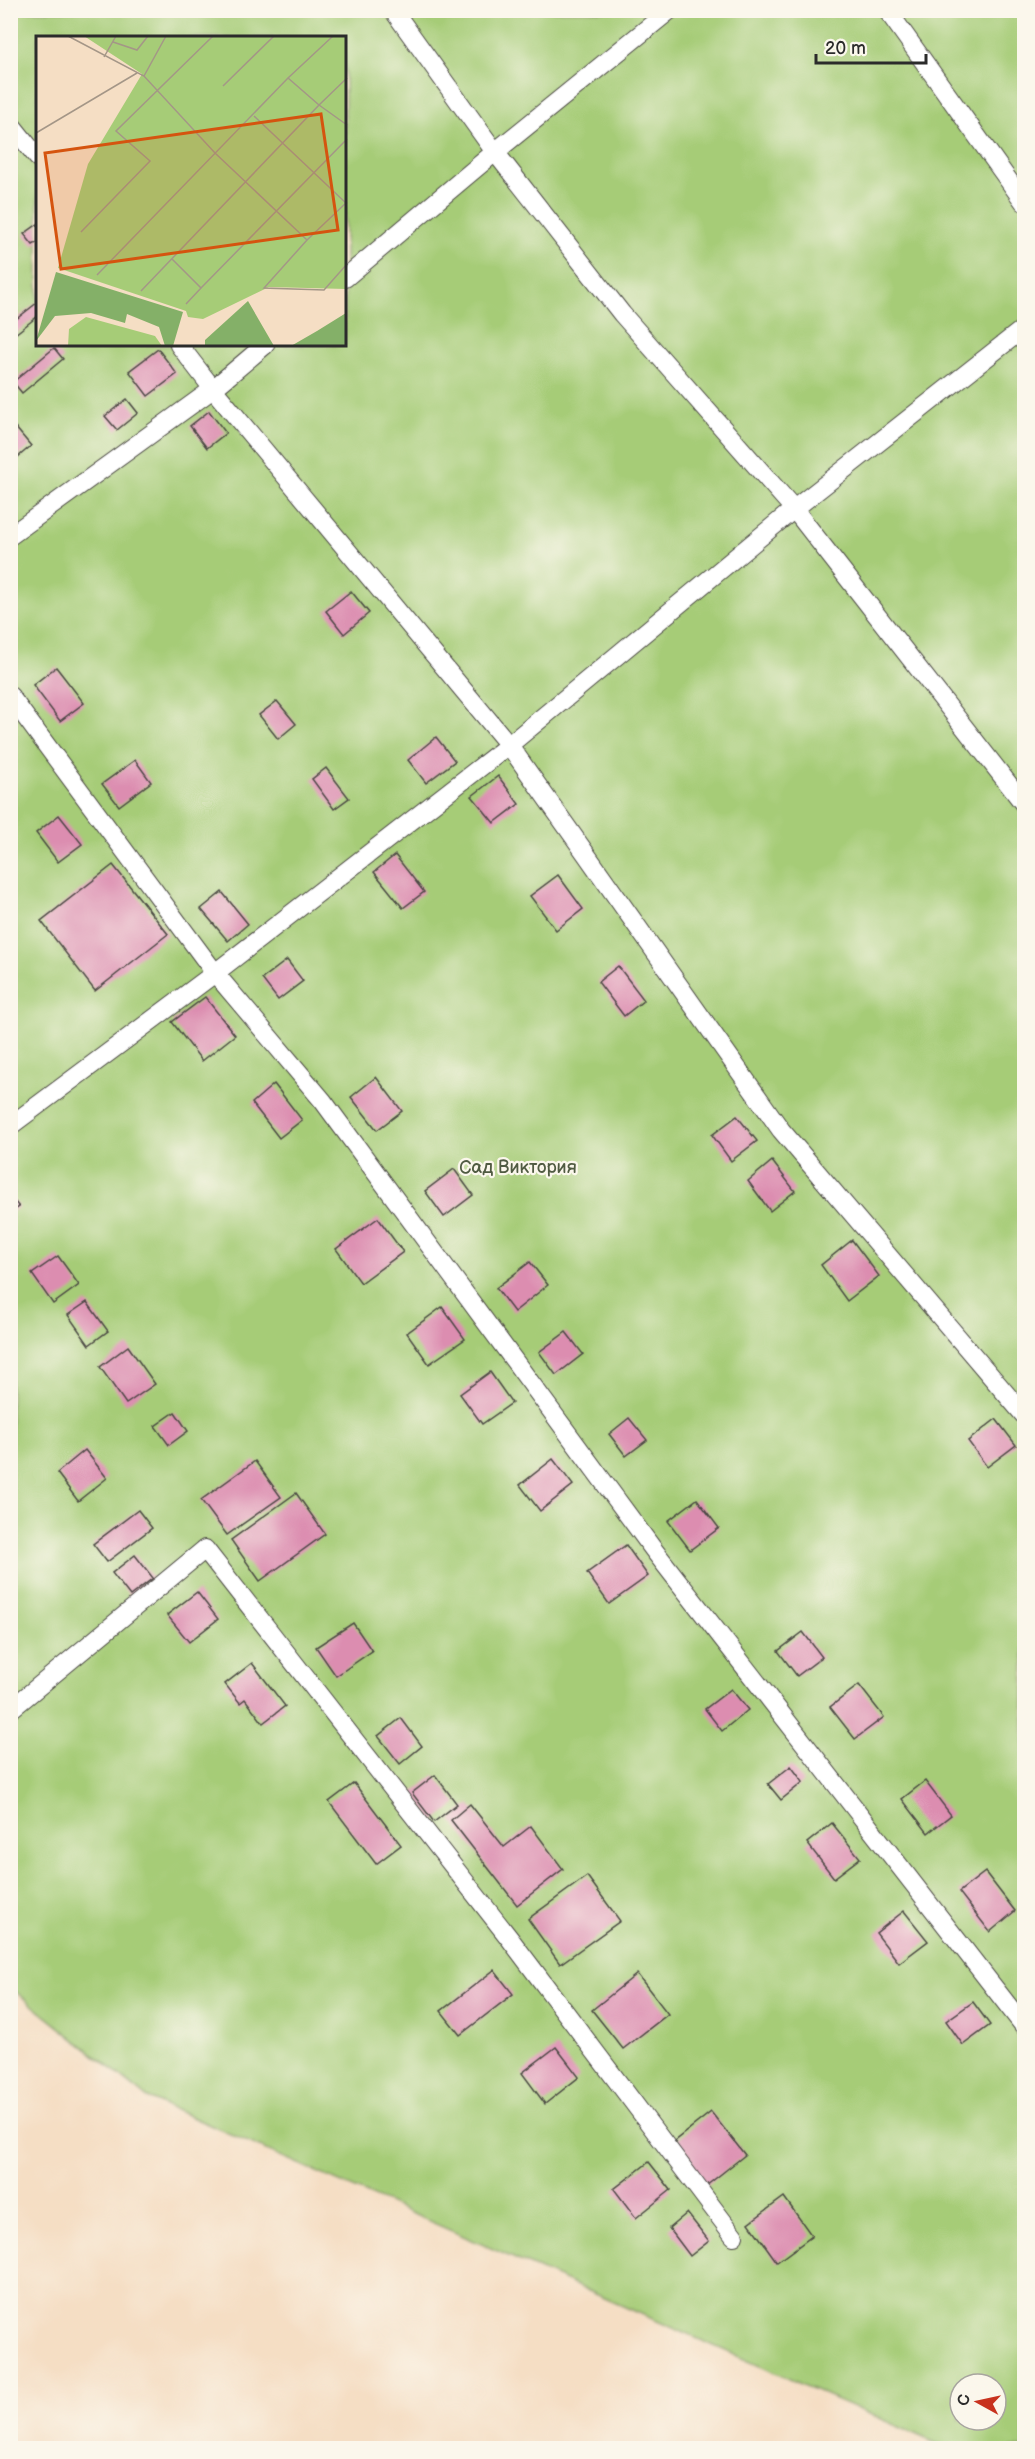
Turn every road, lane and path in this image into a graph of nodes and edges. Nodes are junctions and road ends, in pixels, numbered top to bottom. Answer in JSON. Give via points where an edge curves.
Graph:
{"nodes":[{"id":1,"x":393,"y":10,"type":"edge"},
{"id":2,"x":670,"y":10,"type":"edge"},
{"id":3,"x":887,"y":10,"type":"edge"},
{"id":4,"x":10,"y":123,"type":"edge"},
{"id":5,"x":495,"y":152,"type":"junction"},
{"id":6,"x":36,"y":156,"type":"edge"},
{"id":7,"x":1024,"y":202,"type":"edge"},
{"id":8,"x":346,"y":277,"type":"edge"},
{"id":9,"x":1024,"y":328,"type":"edge"},
{"id":10,"x":180,"y":346,"type":"edge"},
{"id":11,"x":264,"y":346,"type":"edge"},
{"id":12,"x":213,"y":389,"type":"junction"},
{"id":13,"x":794,"y":509,"type":"junction"},
{"id":14,"x":10,"y":536,"type":"edge"},
{"id":15,"x":10,"y":696,"type":"edge"},
{"id":16,"x":509,"y":745,"type":"junction"},
{"id":17,"x":1024,"y":804,"type":"edge"},
{"id":18,"x":215,"y":973,"type":"junction"},
{"id":19,"x":10,"y":1126,"type":"edge"},
{"id":20,"x":1024,"y":1415,"type":"edge"},
{"id":21,"x":10,"y":1710,"type":"edge"},
{"id":22,"x":1024,"y":2026,"type":"edge"},
{"id":23,"x":735,"y":2235,"type":"dead end"}],
"edges":[{"from":1,"to":5,"type":"lane"},
{"from":2,"to":5,"type":"lane"},
{"from":3,"to":7,"type":"lane"},
{"from":4,"to":6,"type":"lane"},
{"from":5,"to":8,"type":"lane"},
{"from":5,"to":13,"type":"lane","via":[[622,314]]},
{"from":9,"to":13,"type":"lane"},
{"from":10,"to":12,"type":"lane"},
{"from":11,"to":12,"type":"lane"},
{"from":12,"to":14,"type":"lane"},
{"from":12,"to":16,"type":"lane"},
{"from":13,"to":16,"type":"lane"},
{"from":13,"to":17,"type":"lane"},
{"from":15,"to":18,"type":"lane"},
{"from":16,"to":18,"type":"lane"},
{"from":16,"to":20,"type":"lane","via":[[781,1130]]},
{"from":18,"to":19,"type":"lane"},
{"from":18,"to":22,"type":"lane","via":[[323,1101],[653,1549]]},
{"from":21,"to":23,"type":"lane","via":[[205,1548]]}]}
